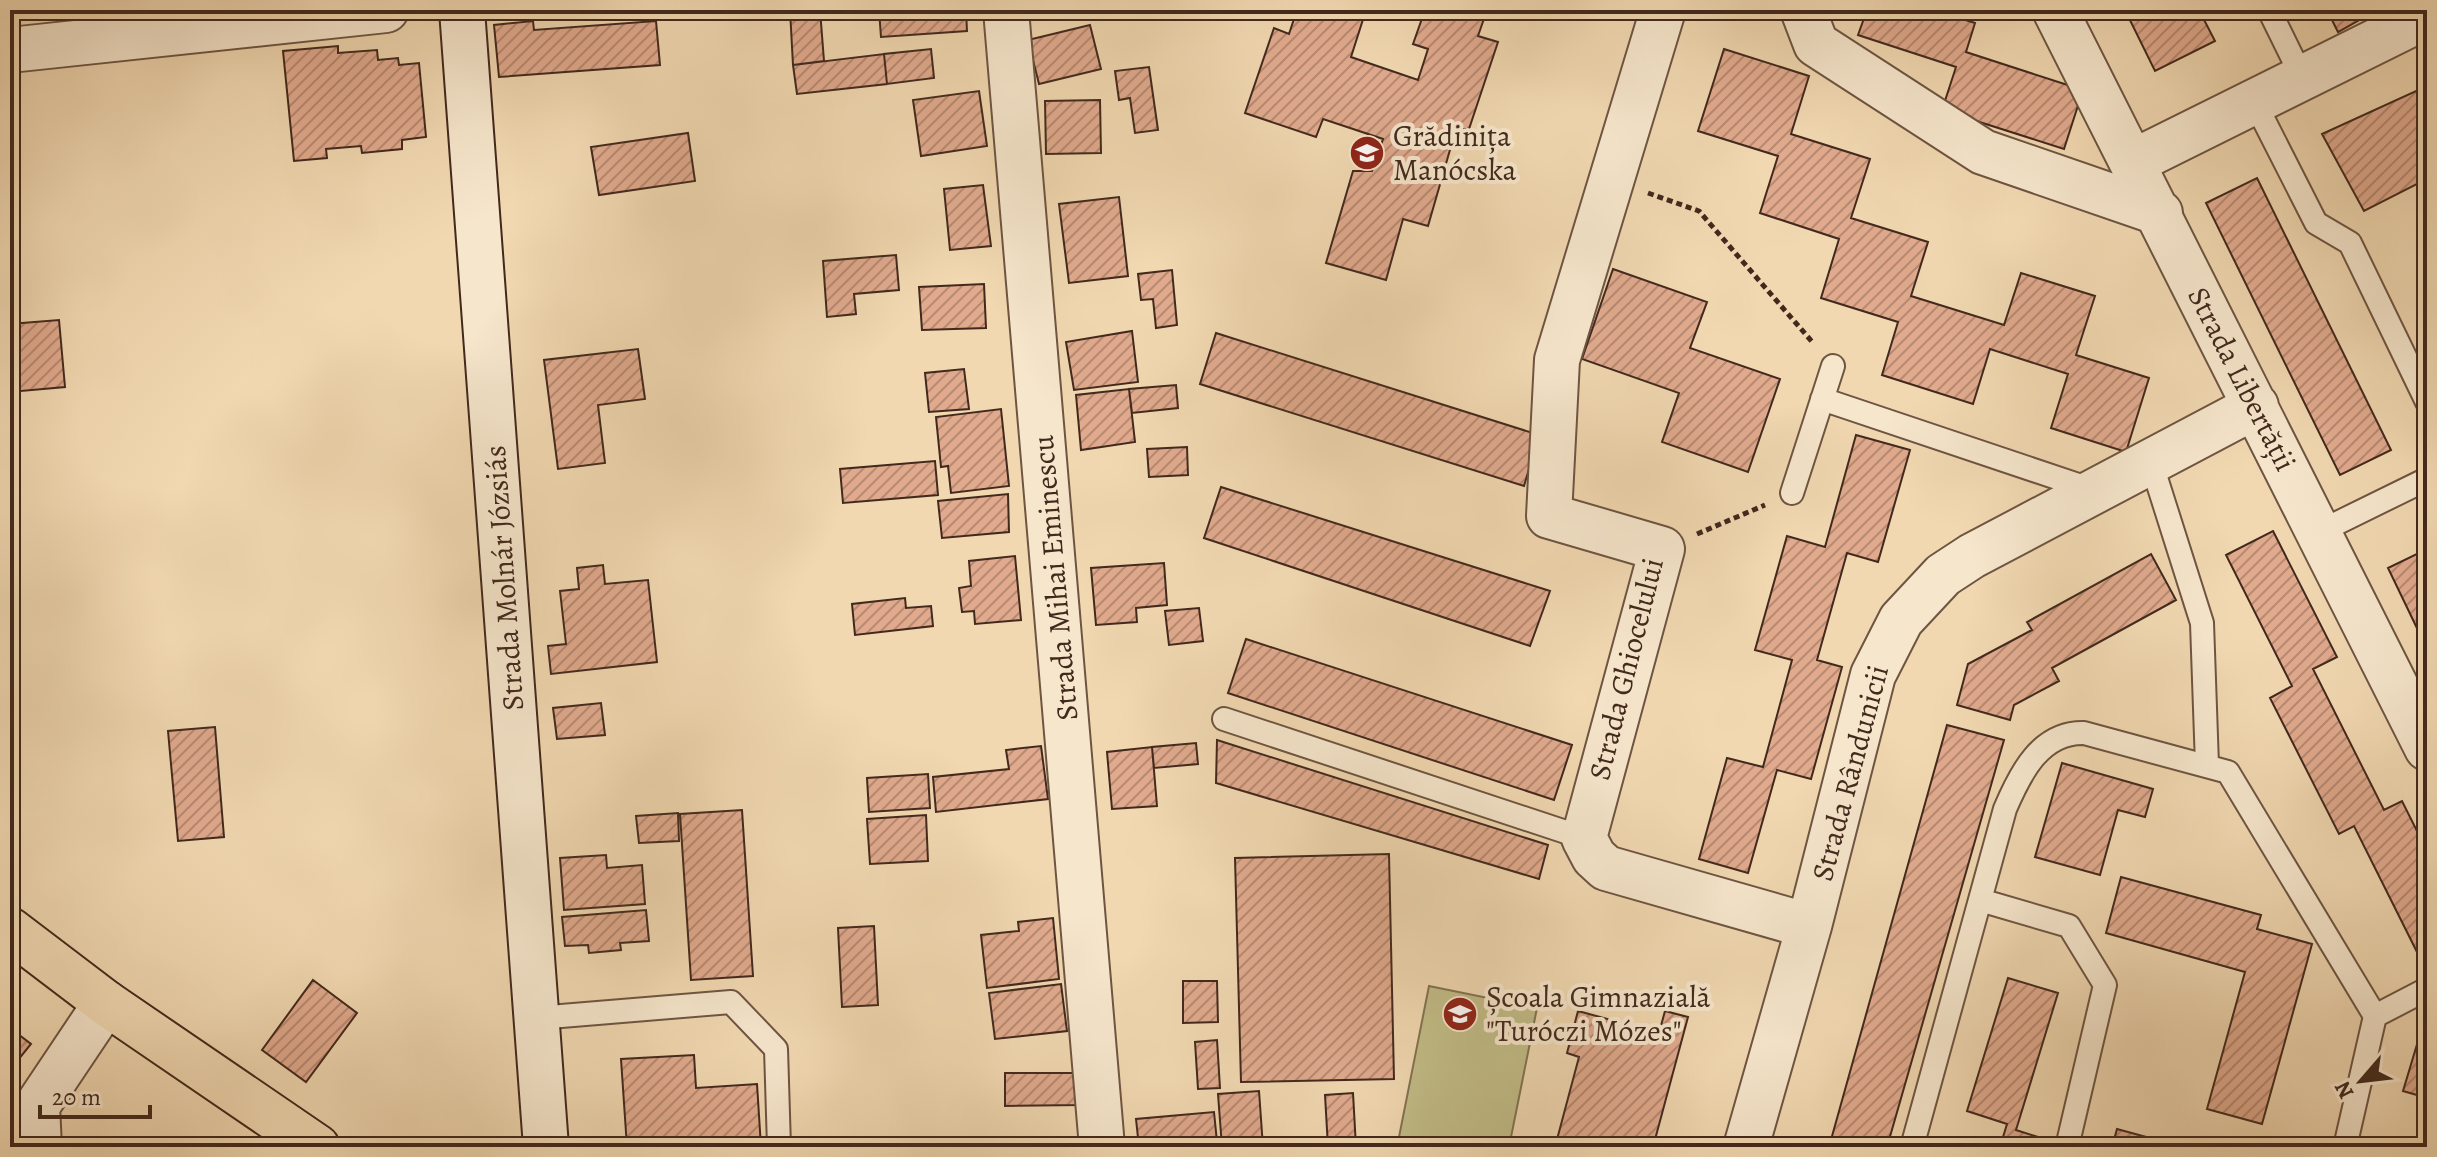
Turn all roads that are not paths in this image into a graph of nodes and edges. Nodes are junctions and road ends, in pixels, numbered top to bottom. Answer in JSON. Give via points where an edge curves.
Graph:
{"nodes":[{"id":1,"x":386,"y":10,"type":"edge"},
{"id":2,"x":462,"y":10,"type":"edge"},
{"id":3,"x":1006,"y":10,"type":"edge"},
{"id":4,"x":1663,"y":10,"type":"edge"},
{"id":5,"x":1803,"y":10,"type":"edge"},
{"id":6,"x":2055,"y":10,"type":"edge"},
{"id":7,"x":2269,"y":10,"type":"edge"},
{"id":8,"x":302,"y":14,"type":"edge"},
{"id":9,"x":2427,"y":16,"type":"edge"},
{"id":10,"x":10,"y":50,"type":"edge"},
{"id":11,"x":2302,"y":77,"type":"junction"},
{"id":12,"x":2254,"y":101,"type":"junction"},
{"id":13,"x":2133,"y":162,"type":"junction"},
{"id":14,"x":2160,"y":213,"type":"junction"},
{"id":15,"x":1833,"y":366,"type":"road end"},
{"id":16,"x":1822,"y":399,"type":"junction"},
{"id":17,"x":2427,"y":402,"type":"edge"},
{"id":18,"x":2256,"y":406,"type":"junction"},
{"id":19,"x":2151,"y":462,"type":"junction"},
{"id":20,"x":2427,"y":479,"type":"edge"},
{"id":21,"x":2094,"y":491,"type":"junction"},
{"id":22,"x":1792,"y":493,"type":"road end"},
{"id":23,"x":2319,"y":532,"type":"junction"},
{"id":24,"x":1224,"y":719,"type":"dead end"},
{"id":25,"x":2427,"y":748,"type":"edge"},
{"id":26,"x":2207,"y":765,"type":"junction"},
{"id":27,"x":1584,"y":838,"type":"junction"},
{"id":28,"x":1980,"y":900,"type":"junction"},
{"id":29,"x":1809,"y":926,"type":"junction"},
{"id":30,"x":10,"y":930,"type":"edge"},
{"id":31,"x":2427,"y":989,"type":"edge"},
{"id":32,"x":106,"y":1003,"type":"junction"},
{"id":33,"x":2375,"y":1016,"type":"junction"},
{"id":34,"x":537,"y":1018,"type":"junction"},
{"id":35,"x":29,"y":1130,"type":"edge"},
{"id":36,"x":317,"y":1147,"type":"edge"},
{"id":37,"x":546,"y":1147,"type":"edge"},
{"id":38,"x":779,"y":1147,"type":"edge"},
{"id":39,"x":1102,"y":1147,"type":"edge"},
{"id":40,"x":1746,"y":1147,"type":"edge"},
{"id":41,"x":1912,"y":1147,"type":"edge"},
{"id":42,"x":2067,"y":1147,"type":"edge"},
{"id":43,"x":2345,"y":1147,"type":"edge"}],
"edges":[{"from":1,"to":8,"type":"street"},
{"from":2,"to":34,"type":"street","name":"Strada Molnár Józsiás"},
{"from":3,"to":39,"type":"street","name":"Strada Mihai Eminescu"},
{"from":4,"to":27,"type":"street","name":"Strada Ghiocelului","via":[[1557,360],[1549,516],[1662,549]]},
{"from":5,"to":14,"type":"street","via":[[1816,44],[1983,152]]},
{"from":6,"to":13,"type":"street","name":"Strada Libertății"},
{"from":7,"to":11,"type":"lane"},
{"from":8,"to":10,"type":"street"},
{"from":9,"to":11,"type":"street"},
{"from":11,"to":12,"type":"street"},
{"from":12,"to":13,"type":"street"},
{"from":12,"to":17,"type":"lane","via":[[2316,223],[2350,243]]},
{"from":13,"to":14,"type":"street","name":"Strada Libertății"},
{"from":14,"to":18,"type":"street","name":"Strada Libertății"},
{"from":15,"to":16,"type":"lane"},
{"from":16,"to":21,"type":"lane"},
{"from":16,"to":22,"type":"lane"},
{"from":18,"to":19,"type":"street","name":"Strada Rândunicii"},
{"from":18,"to":23,"type":"street","name":"Strada Libertății"},
{"from":19,"to":21,"type":"street","name":"Strada Rândunicii"},
{"from":19,"to":26,"type":"lane","via":[[2202,623]]},
{"from":20,"to":23,"type":"lane"},
{"from":21,"to":29,"type":"street","name":"Strada Rândunicii","via":[[1943,575],[1901,620],[1873,675]]},
{"from":23,"to":25,"type":"street","name":"Strada Libertății"},
{"from":24,"to":27,"type":"lane"},
{"from":26,"to":28,"type":"lane","via":[[2084,733],[2057,737],[2018,779]]},
{"from":26,"to":33,"type":"lane","via":[[2228,772]]},
{"from":27,"to":29,"type":"street","via":[[1606,868]]},
{"from":28,"to":41,"type":"lane"},
{"from":28,"to":42,"type":"lane","via":[[2069,926],[2105,985]]},
{"from":29,"to":40,"type":"street","name":"Strada Rândunicii"},
{"from":30,"to":32,"type":"main road"},
{"from":31,"to":33,"type":"lane"},
{"from":32,"to":35,"type":"street","via":[[37,1106]]},
{"from":32,"to":36,"type":"main road"},
{"from":33,"to":43,"type":"lane"},
{"from":34,"to":37,"type":"street","name":"Strada Molnár Józsiás"},
{"from":34,"to":38,"type":"lane","via":[[731,1002],[776,1049]]}]}
